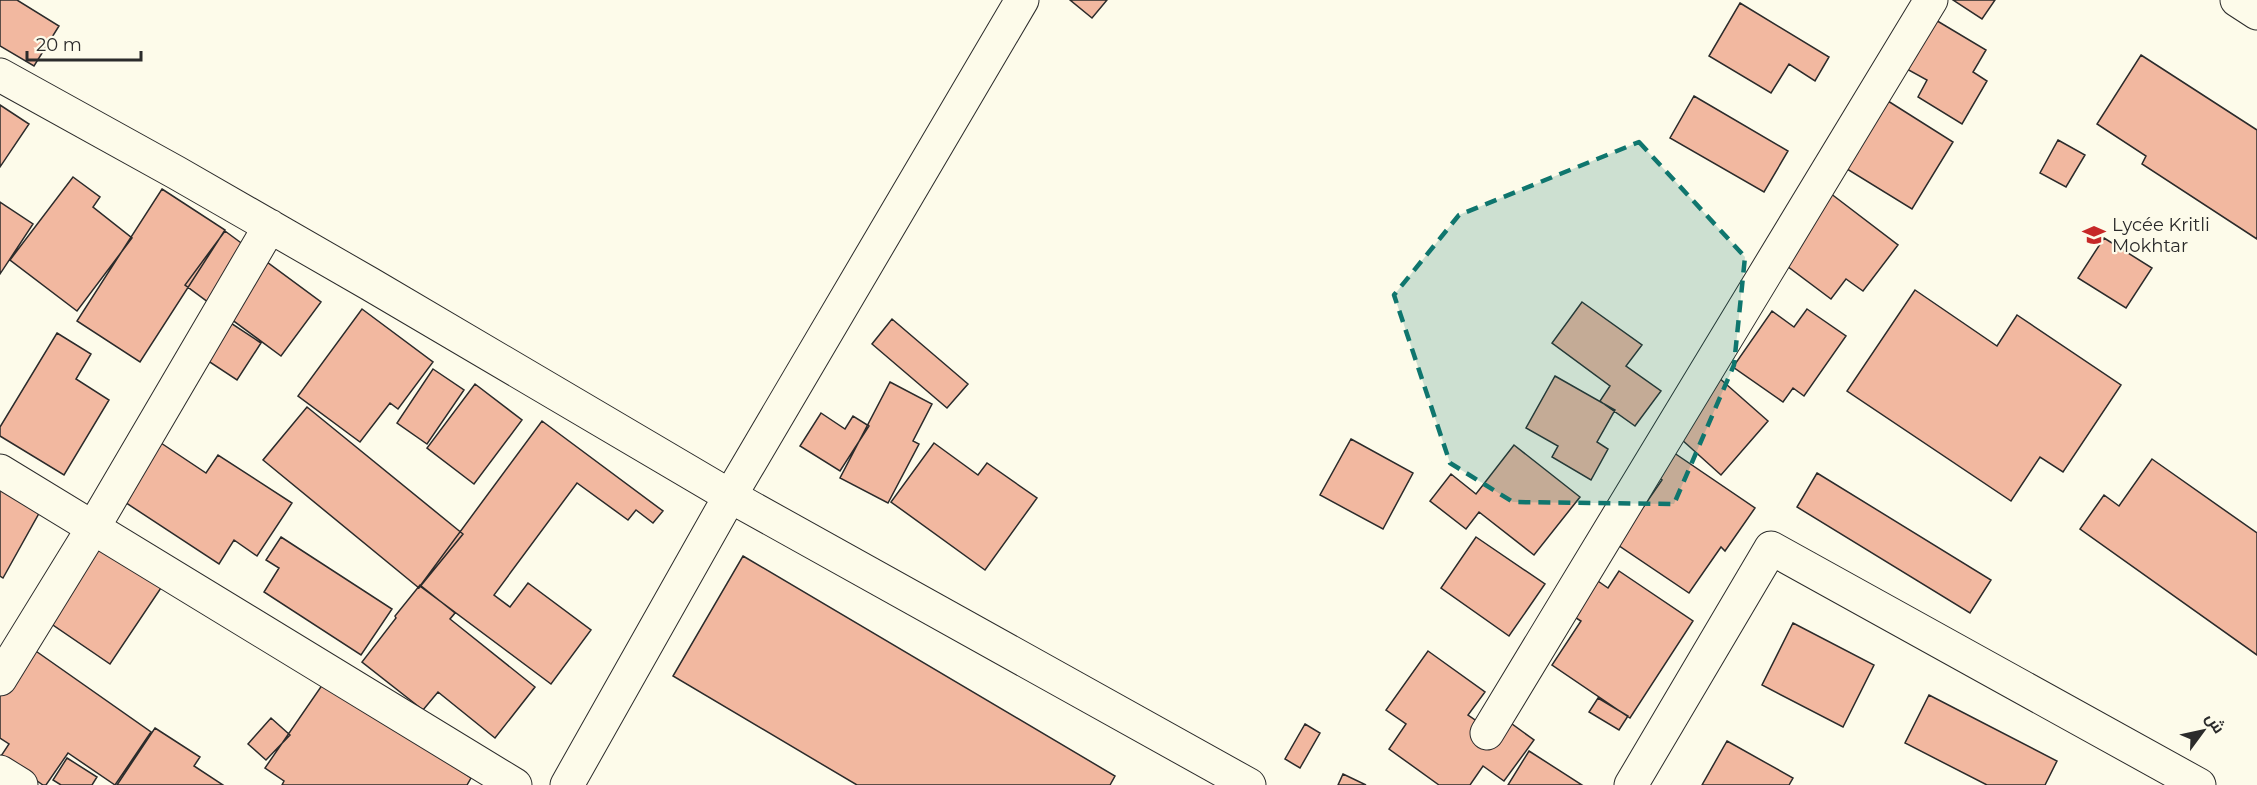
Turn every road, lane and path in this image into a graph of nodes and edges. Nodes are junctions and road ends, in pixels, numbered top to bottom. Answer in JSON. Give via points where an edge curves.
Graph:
{"nodes":[{"id":1,"x":1022,"y":0,"type":"edge"},
{"id":2,"x":1931,"y":0,"type":"edge"},
{"id":3,"x":2237,"y":0,"type":"edge"},
{"id":4,"x":2257,"y":12,"type":"edge"},
{"id":5,"x":0,"y":75,"type":"edge"},
{"id":6,"x":270,"y":226,"type":"junction"},
{"id":7,"x":0,"y":471,"type":"edge"},
{"id":8,"x":730,"y":496,"type":"junction"},
{"id":9,"x":93,"y":528,"type":"junction"},
{"id":10,"x":0,"y":679,"type":"edge"},
{"id":11,"x":1487,"y":733,"type":"dead end"},
{"id":12,"x":0,"y":772,"type":"edge"},
{"id":13,"x":21,"y":785,"type":"edge"},
{"id":14,"x":515,"y":785,"type":"edge"},
{"id":15,"x":567,"y":785,"type":"edge"},
{"id":16,"x":1249,"y":785,"type":"edge"},
{"id":17,"x":1631,"y":785,"type":"edge"},
{"id":18,"x":2199,"y":785,"type":"edge"}],
"edges":[{"from":1,"to":8,"type":"street"},
{"from":2,"to":11,"type":"street"},
{"from":3,"to":4,"type":"street"},
{"from":5,"to":6,"type":"street"},
{"from":6,"to":8,"type":"street"},
{"from":6,"to":9,"type":"street"},
{"from":7,"to":9,"type":"street"},
{"from":8,"to":15,"type":"street"},
{"from":8,"to":16,"type":"street"},
{"from":9,"to":10,"type":"street"},
{"from":9,"to":14,"type":"street"},
{"from":12,"to":13,"type":"street"},
{"from":17,"to":18,"type":"street","via":[[1771,548]]}]}
